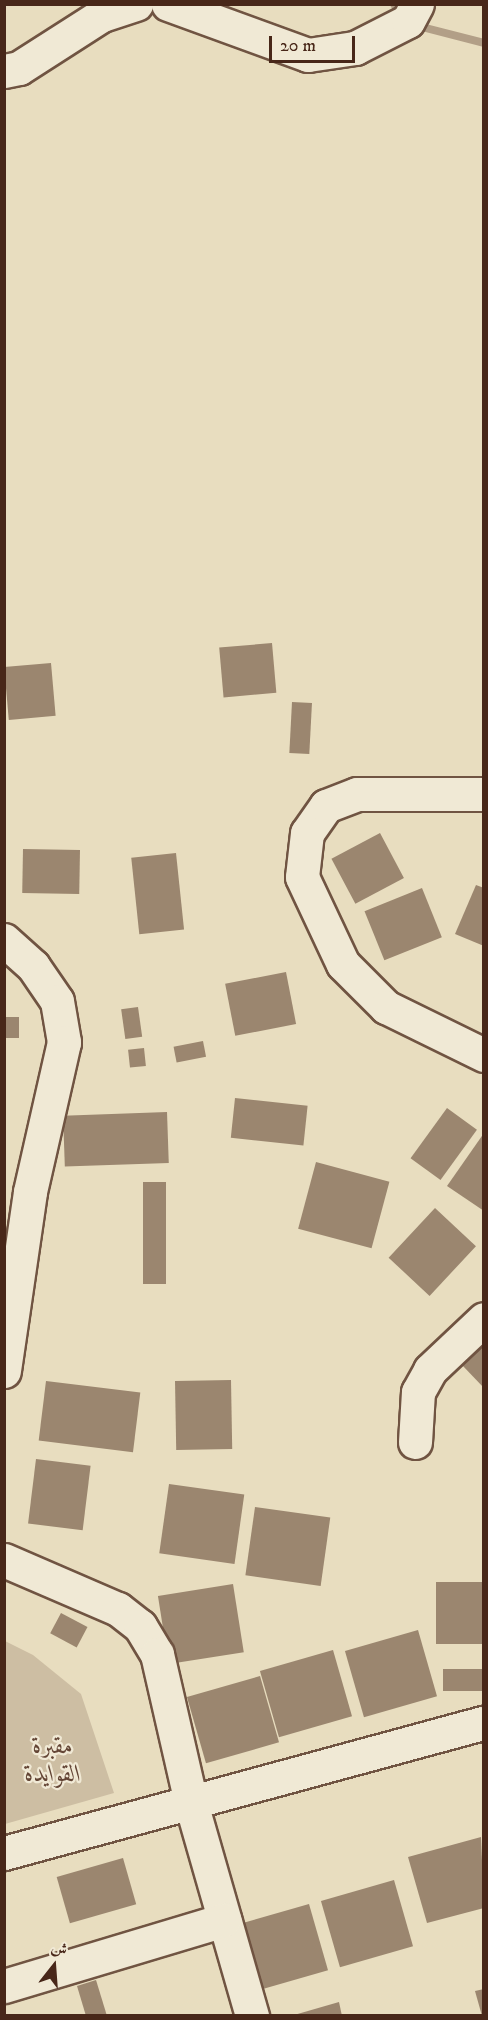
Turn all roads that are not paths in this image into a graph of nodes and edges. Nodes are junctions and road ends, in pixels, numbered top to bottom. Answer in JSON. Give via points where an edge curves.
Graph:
{"nodes":[{"id":1,"x":136,"y":4,"type":"edge"},
{"id":2,"x":168,"y":4,"type":"edge"},
{"id":3,"x":417,"y":4,"type":"edge"},
{"id":4,"x":4,"y":70,"type":"edge"},
{"id":5,"x":483,"y":794,"type":"edge"},
{"id":6,"x":4,"y":940,"type":"edge"},
{"id":7,"x":483,"y":1055,"type":"edge"},
{"id":8,"x":483,"y":1319,"type":"edge"},
{"id":9,"x":4,"y":1371,"type":"edge"},
{"id":10,"x":415,"y":1442,"type":"dead end"},
{"id":11,"x":4,"y":1560,"type":"edge"},
{"id":12,"x":483,"y":1723,"type":"edge"},
{"id":13,"x":191,"y":1803,"type":"junction"},
{"id":14,"x":4,"y":1853,"type":"edge"},
{"id":15,"x":224,"y":1920,"type":"junction"},
{"id":16,"x":4,"y":1986,"type":"edge"},
{"id":17,"x":252,"y":2016,"type":"edge"}],
"edges":[{"from":1,"to":4,"type":"street","via":[[102,15],[20,68]]},
{"from":2,"to":3,"type":"street","via":[[308,55],[355,48],[408,21]]},
{"from":5,"to":7,"type":"street","via":[[357,794],[326,806],[307,833],[302,877],[343,964],[386,1007]]},
{"from":6,"to":9,"type":"street","via":[[33,966],[57,1001],[64,1042],[30,1192]]},
{"from":8,"to":10,"type":"street","via":[[430,1370],[418,1392]]},
{"from":11,"to":13,"type":"street","via":[[118,1608],[140,1626],[157,1654]]},
{"from":12,"to":13,"type":"street"},
{"from":13,"to":14,"type":"street"},
{"from":13,"to":15,"type":"street"},
{"from":15,"to":16,"type":"street"},
{"from":15,"to":17,"type":"street"}]}
